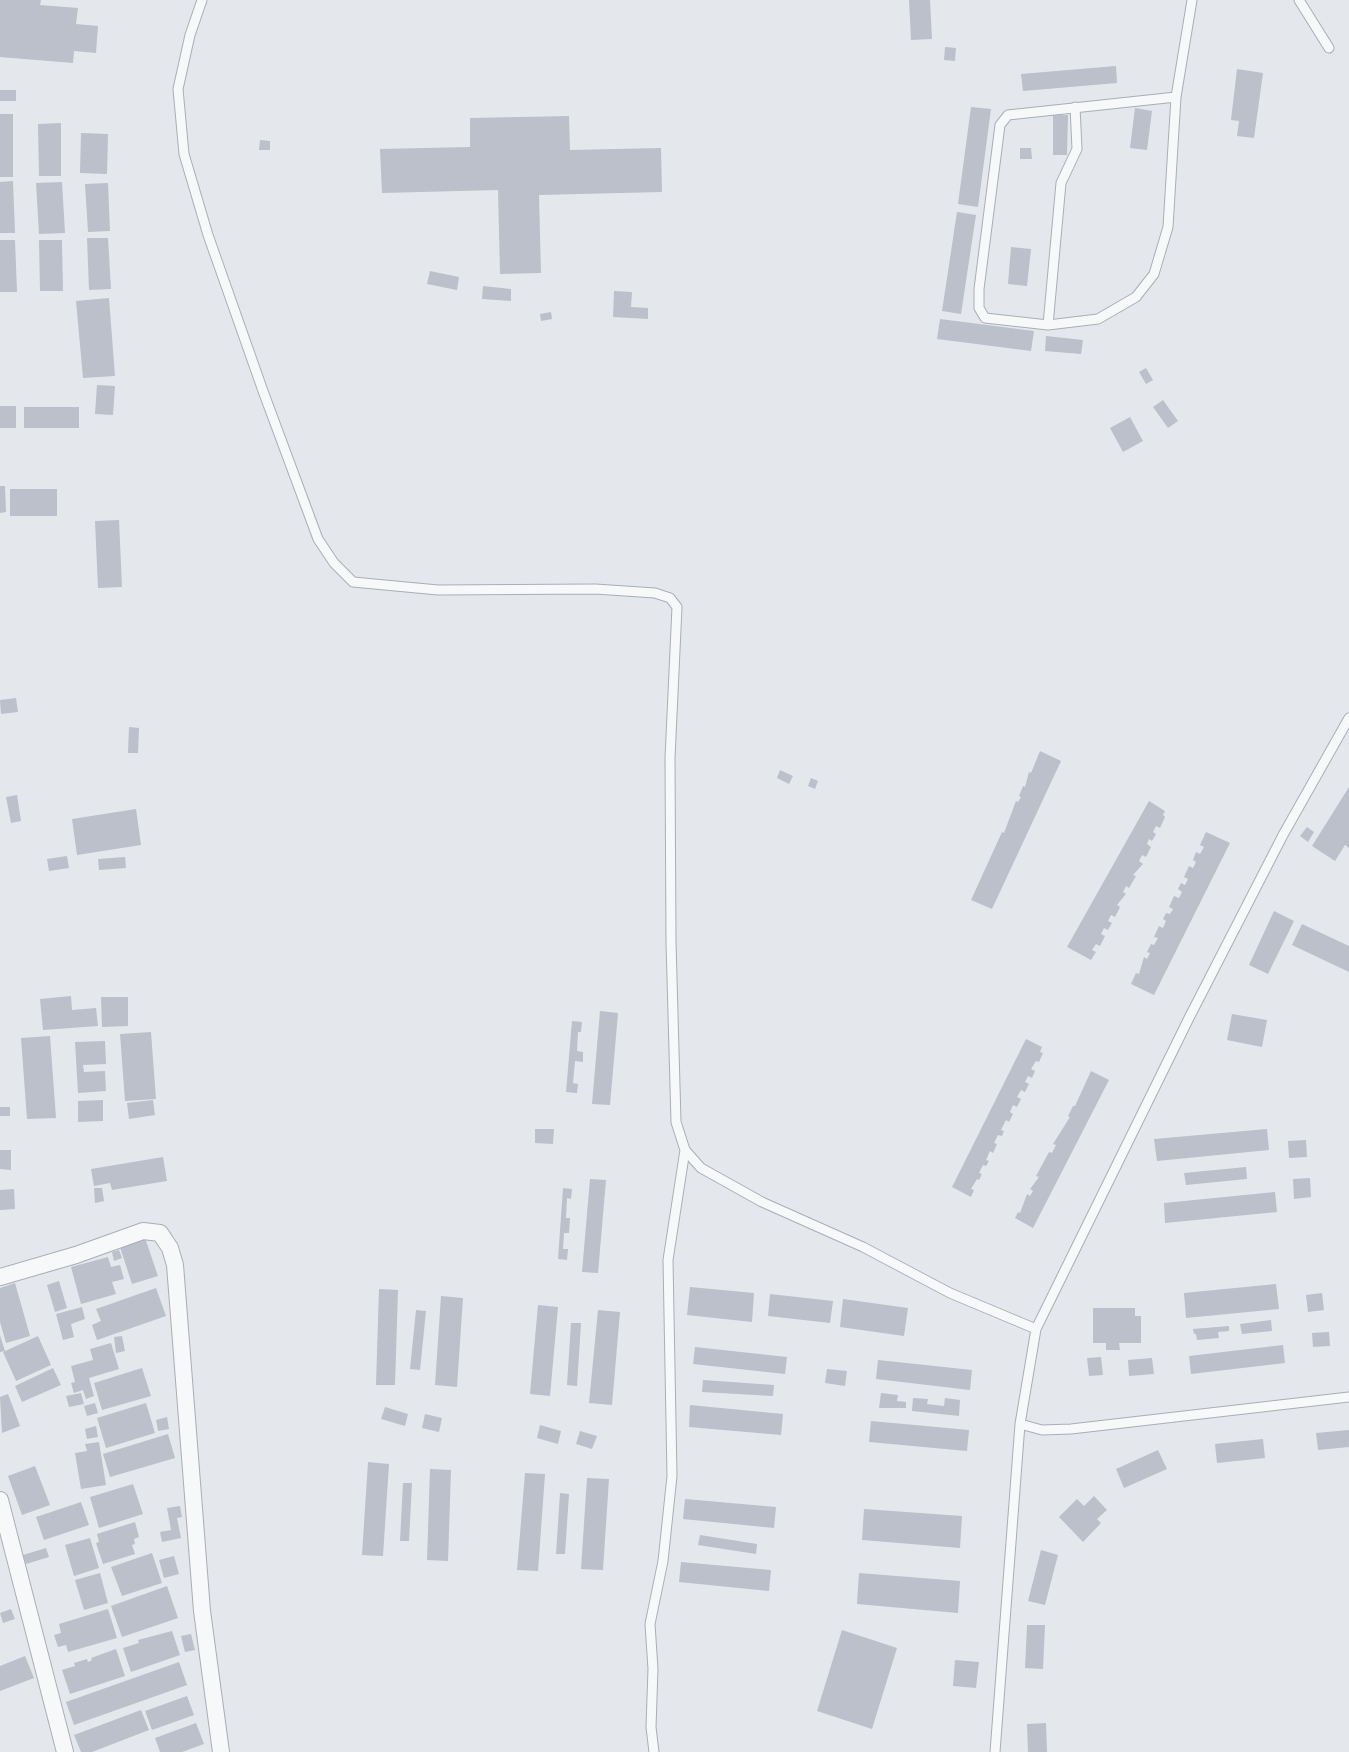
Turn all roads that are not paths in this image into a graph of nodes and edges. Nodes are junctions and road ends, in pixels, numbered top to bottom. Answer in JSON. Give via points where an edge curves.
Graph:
{"nodes":[{"id":1,"x":202,"y":0,"type":"edge"},
{"id":2,"x":1192,"y":0,"type":"edge"},
{"id":3,"x":1299,"y":0,"type":"edge"},
{"id":4,"x":1329,"y":48,"type":"dead end"},
{"id":5,"x":1176,"y":97,"type":"junction"},
{"id":6,"x":1075,"y":108,"type":"junction"},
{"id":7,"x":1048,"y":325,"type":"junction"},
{"id":8,"x":1349,"y":718,"type":"edge"},
{"id":9,"x":685,"y":1150,"type":"junction"},
{"id":10,"x":0,"y":1277,"type":"edge"},
{"id":11,"x":1036,"y":1329,"type":"junction"},
{"id":12,"x":1349,"y":1397,"type":"edge"},
{"id":13,"x":1020,"y":1424,"type":"junction"},
{"id":14,"x":0,"y":1500,"type":"edge"},
{"id":15,"x":65,"y":1752,"type":"edge"},
{"id":16,"x":221,"y":1752,"type":"edge"},
{"id":17,"x":654,"y":1752,"type":"edge"},
{"id":18,"x":995,"y":1752,"type":"edge"}],
"edges":[{"from":1,"to":9,"type":"lane","via":[[178,89],[184,154],[208,235],[266,401],[318,540],[334,563],[353,582],[438,590],[595,589],[655,593],[670,598],[677,607],[670,758],[671,942],[676,1122]]},
{"from":2,"to":5,"type":"lane"},
{"from":3,"to":4,"type":"lane"},
{"from":5,"to":6,"type":"lane"},
{"from":5,"to":7,"type":"lane","via":[[1168,227],[1154,274],[1136,297],[1098,319]]},
{"from":6,"to":7,"type":"lane","via":[[1077,149],[1061,183]]},
{"from":6,"to":7,"type":"lane","via":[[1008,115],[1000,125],[979,308],[985,318]]},
{"from":8,"to":11,"type":"lane","via":[[1283,834]]},
{"from":9,"to":11,"type":"lane","via":[[701,1168],[762,1202],[863,1247],[950,1293]]},
{"from":9,"to":17,"type":"lane","via":[[668,1260],[672,1476],[663,1561],[650,1624]]},
{"from":10,"to":16,"type":"street","via":[[143,1231],[160,1233],[170,1248],[175,1265],[202,1611]]},
{"from":11,"to":13,"type":"lane"},
{"from":12,"to":13,"type":"lane","via":[[1071,1429],[1042,1430]]},
{"from":13,"to":18,"type":"lane"},
{"from":14,"to":15,"type":"street"}]}
